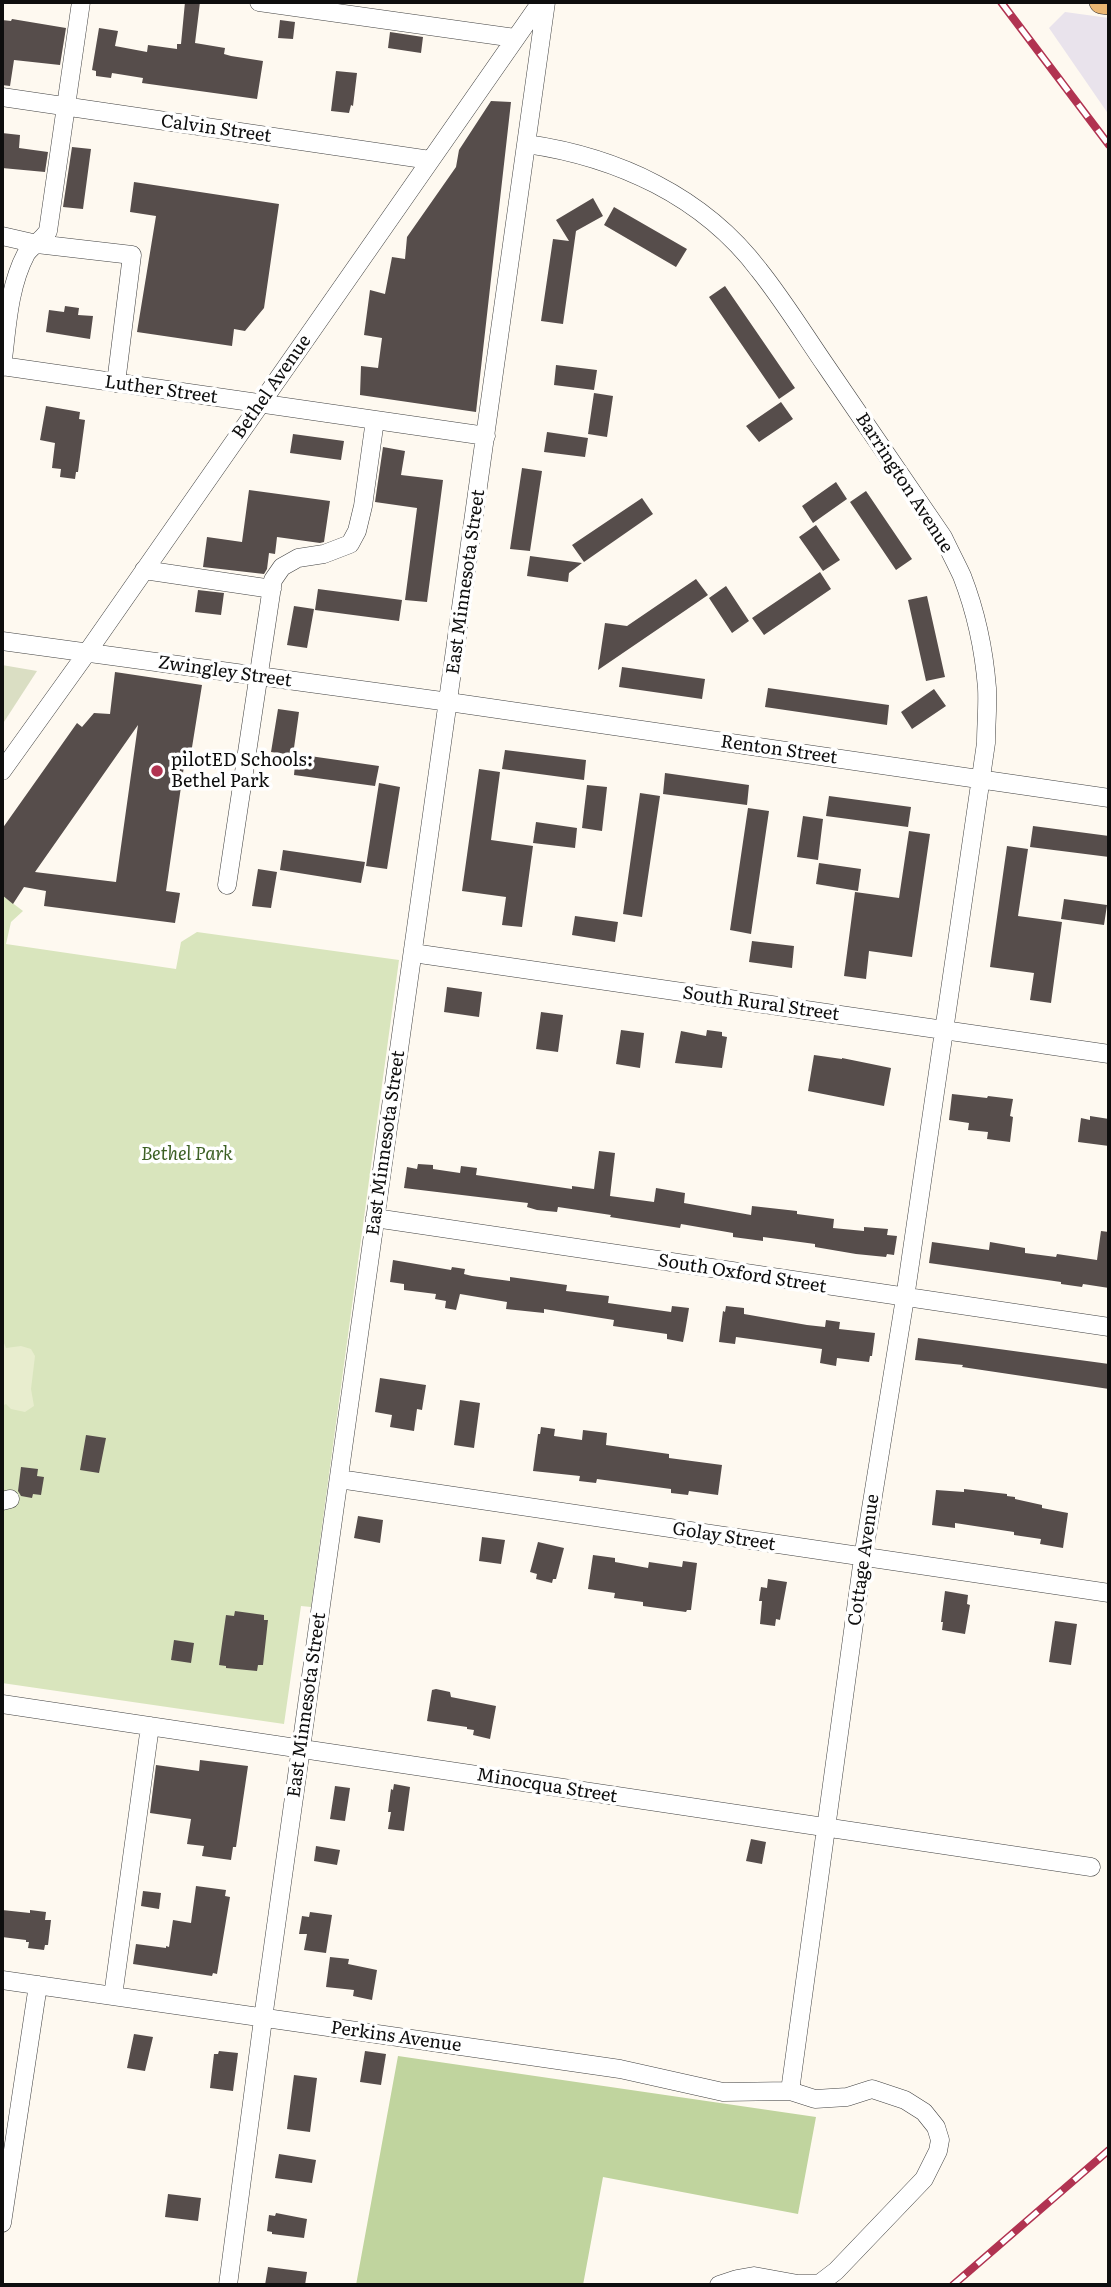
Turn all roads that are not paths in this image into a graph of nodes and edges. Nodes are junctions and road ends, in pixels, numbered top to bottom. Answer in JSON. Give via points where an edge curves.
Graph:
{"nodes":[{"id":1,"x":81,"y":2,"type":"edge"},
{"id":2,"x":259,"y":2,"type":"edge"},
{"id":3,"x":541,"y":2,"type":"edge"},
{"id":4,"x":547,"y":2,"type":"edge"},
{"id":5,"x":1101,"y":2,"type":"edge"},
{"id":6,"x":1109,"y":3,"type":"edge"},
{"id":7,"x":515,"y":38,"type":"junction"},
{"id":8,"x":2,"y":97,"type":"edge"},
{"id":9,"x":65,"y":107,"type":"junction"},
{"id":10,"x":527,"y":144,"type":"junction"},
{"id":11,"x":430,"y":160,"type":"junction"},
{"id":12,"x":2,"y":236,"type":"edge"},
{"id":13,"x":37,"y":244,"type":"junction"},
{"id":14,"x":2,"y":366,"type":"edge"},
{"id":15,"x":116,"y":383,"type":"junction"},
{"id":16,"x":260,"y":404,"type":"junction"},
{"id":17,"x":375,"y":420,"type":"junction"},
{"id":18,"x":486,"y":436,"type":"junction"},
{"id":19,"x":144,"y":570,"type":"junction"},
{"id":20,"x":272,"y":589,"type":"junction"},
{"id":21,"x":2,"y":641,"type":"edge"},
{"id":22,"x":86,"y":654,"type":"junction"},
{"id":23,"x":258,"y":677,"type":"junction"},
{"id":24,"x":449,"y":702,"type":"junction"},
{"id":25,"x":2,"y":771,"type":"edge"},
{"id":26,"x":979,"y":779,"type":"junction"},
{"id":27,"x":1109,"y":798,"type":"edge"},
{"id":28,"x":227,"y":885,"type":"dead end"},
{"id":29,"x":413,"y":953,"type":"junction"},
{"id":30,"x":943,"y":1030,"type":"junction"},
{"id":31,"x":1109,"y":1054,"type":"edge"},
{"id":32,"x":375,"y":1218,"type":"junction"},
{"id":33,"x":905,"y":1298,"type":"junction"},
{"id":34,"x":1109,"y":1327,"type":"edge"},
{"id":35,"x":339,"y":1479,"type":"junction"},
{"id":36,"x":863,"y":1558,"type":"junction"},
{"id":37,"x":1109,"y":1593,"type":"edge"},
{"id":38,"x":2,"y":1704,"type":"edge"},
{"id":39,"x":150,"y":1726,"type":"junction"},
{"id":40,"x":301,"y":1748,"type":"junction"},
{"id":41,"x":827,"y":1829,"type":"junction"},
{"id":42,"x":1091,"y":1867,"type":"dead end"},
{"id":43,"x":2,"y":1980,"type":"edge"},
{"id":44,"x":38,"y":1985,"type":"junction"},
{"id":45,"x":113,"y":1996,"type":"junction"},
{"id":46,"x":263,"y":2018,"type":"junction"},
{"id":47,"x":790,"y":2091,"type":"junction"},
{"id":48,"x":2,"y":2223,"type":"edge"},
{"id":49,"x":228,"y":2285,"type":"edge"},
{"id":50,"x":719,"y":2285,"type":"edge"}],
"edges":[{"from":1,"to":9,"type":"street"},
{"from":2,"to":7,"type":"street"},
{"from":3,"to":7,"type":"street","name":"Bethel Avenue"},
{"from":4,"to":10,"type":"street","name":"East Minnesota Street"},
{"from":5,"to":6,"type":"main road"},
{"from":7,"to":11,"type":"street","name":"Bethel Avenue"},
{"from":8,"to":9,"type":"street","name":"Calvin Street"},
{"from":9,"to":11,"type":"street","name":"Calvin Street"},
{"from":9,"to":13,"type":"street","via":[[48,230]]},
{"from":10,"to":18,"type":"street","name":"East Minnesota Street"},
{"from":10,"to":26,"type":"street","name":"Barrington Avenue","via":[[610,163],[661,186],[720,228],[759,269],[943,537],[960,573],[978,625],[986,672],[987,727]]},
{"from":11,"to":16,"type":"street","name":"Bethel Avenue"},
{"from":12,"to":13,"type":"street"},
{"from":13,"to":14,"type":"street","via":[[28,251],[12,297]]},
{"from":13,"to":15,"type":"street","via":[[132,255]]},
{"from":14,"to":15,"type":"street","name":"Luther Street"},
{"from":15,"to":16,"type":"street","name":"Luther Street"},
{"from":16,"to":17,"type":"street","name":"Luther Street"},
{"from":16,"to":19,"type":"street","name":"Bethel Avenue"},
{"from":17,"to":18,"type":"street","name":"Luther Street"},
{"from":17,"to":20,"type":"street","via":[[363,506],[350,544],[282,567]]},
{"from":18,"to":24,"type":"street","name":"East Minnesota Street"},
{"from":19,"to":20,"type":"street"},
{"from":19,"to":22,"type":"street","name":"Bethel Avenue"},
{"from":20,"to":23,"type":"street"},
{"from":21,"to":22,"type":"street","name":"Zwingley Street"},
{"from":22,"to":23,"type":"street","name":"Zwingley Street"},
{"from":22,"to":25,"type":"street","name":"Bethel Avenue"},
{"from":23,"to":24,"type":"street","name":"Zwingley Street"},
{"from":23,"to":28,"type":"street"},
{"from":24,"to":26,"type":"street","name":"Renton Street"},
{"from":24,"to":29,"type":"street","name":"East Minnesota Street"},
{"from":26,"to":27,"type":"street","name":"Renton Street"},
{"from":26,"to":30,"type":"street","name":"Barrington Avenue"},
{"from":29,"to":30,"type":"street","name":"South Rural Street"},
{"from":29,"to":32,"type":"street","name":"East Minnesota Street"},
{"from":30,"to":31,"type":"street","name":"South Rural Street"},
{"from":30,"to":33,"type":"street","name":"Cottage Avenue"},
{"from":32,"to":33,"type":"street","name":"South Oxford Street"},
{"from":32,"to":35,"type":"street","name":"East Minnesota Street"},
{"from":33,"to":34,"type":"street","name":"South Oxford Street"},
{"from":33,"to":36,"type":"street","name":"Cottage Avenue"},
{"from":35,"to":36,"type":"street","name":"Golay Street"},
{"from":35,"to":40,"type":"street","name":"East Minnesota Street"},
{"from":36,"to":37,"type":"street","name":"Golay Street"},
{"from":36,"to":41,"type":"street","name":"Cottage Avenue"},
{"from":38,"to":39,"type":"street","name":"Minocqua Street"},
{"from":39,"to":40,"type":"street","name":"Minocqua Street"},
{"from":39,"to":45,"type":"street"},
{"from":40,"to":41,"type":"street","name":"Minocqua Street"},
{"from":40,"to":46,"type":"street","name":"East Minnesota Street"},
{"from":41,"to":42,"type":"street","name":"Minocqua Street"},
{"from":41,"to":47,"type":"street","name":"Cottage Avenue"},
{"from":43,"to":44,"type":"street","name":"Perkins Avenue"},
{"from":44,"to":45,"type":"street","name":"Perkins Avenue"},
{"from":44,"to":48,"type":"street"},
{"from":45,"to":46,"type":"street","name":"Perkins Avenue"},
{"from":46,"to":47,"type":"street","name":"Perkins Avenue","via":[[620,2069],[723,2092]]},
{"from":46,"to":49,"type":"street","name":"East Minnesota Street"},
{"from":47,"to":50,"type":"street","name":"Perkins Avenue","via":[[815,2099],[847,2098],[872,2090],[905,2100],[936,2127],[938,2151],[924,2179],[819,2284],[754,2276]]}]}
